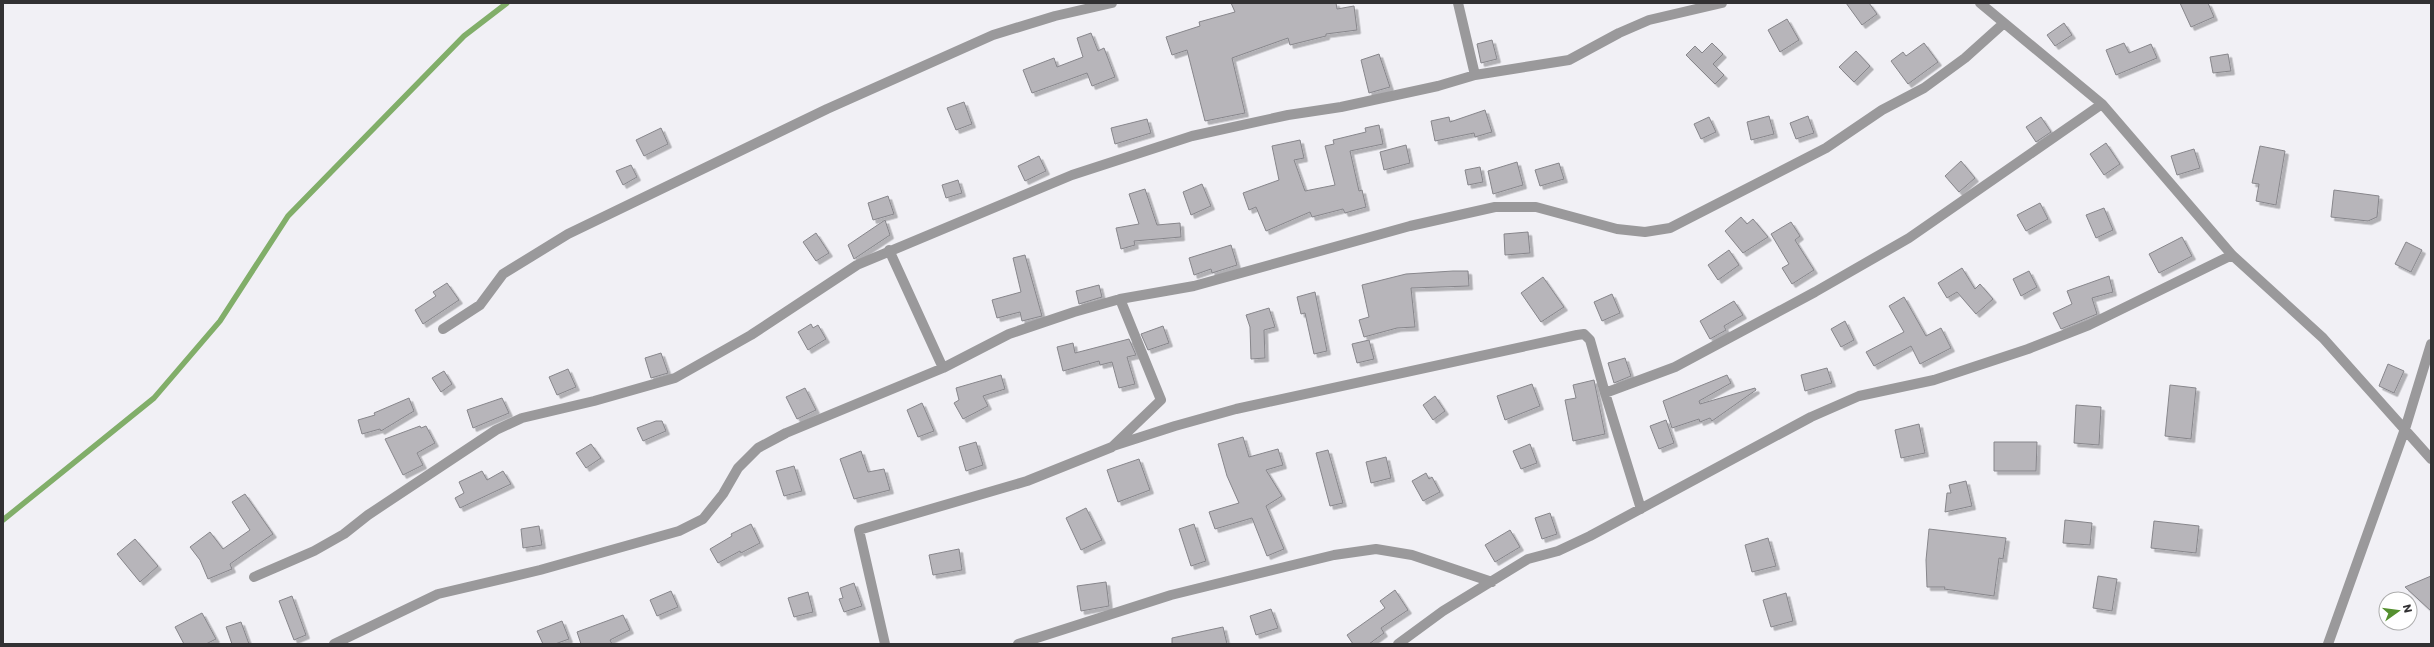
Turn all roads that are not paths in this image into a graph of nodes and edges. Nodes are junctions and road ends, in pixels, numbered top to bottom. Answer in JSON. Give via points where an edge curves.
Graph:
{"nodes":[{"id":1,"x":1112,"y":3,"type":"edge"},
{"id":2,"x":1458,"y":3,"type":"edge"},
{"id":3,"x":1722,"y":3,"type":"edge"},
{"id":4,"x":1985,"y":4,"type":"edge"},
{"id":5,"x":2004,"y":23,"type":"junction"},
{"id":6,"x":1475,"y":75,"type":"junction"},
{"id":7,"x":2102,"y":104,"type":"junction"},
{"id":8,"x":889,"y":250,"type":"junction"},
{"id":9,"x":2232,"y":255,"type":"junction"},
{"id":10,"x":1120,"y":299,"type":"junction"},
{"id":11,"x":443,"y":330,"type":"dead end"},
{"id":12,"x":2431,"y":344,"type":"edge"},
{"id":13,"x":943,"y":368,"type":"junction"},
{"id":14,"x":1605,"y":393,"type":"junction"},
{"id":15,"x":2405,"y":429,"type":"junction"},
{"id":16,"x":1112,"y":447,"type":"junction"},
{"id":17,"x":2431,"y":459,"type":"edge"},
{"id":18,"x":1641,"y":508,"type":"junction"},
{"id":19,"x":254,"y":577,"type":"dead end"},
{"id":20,"x":1492,"y":582,"type":"junction"},
{"id":21,"x":334,"y":644,"type":"edge"},
{"id":22,"x":885,"y":644,"type":"edge"},
{"id":23,"x":1018,"y":644,"type":"edge"},
{"id":24,"x":1398,"y":644,"type":"edge"},
{"id":25,"x":2328,"y":644,"type":"edge"}],
"edges":[{"from":1,"to":11,"type":"street","via":[[1055,16],[993,35],[828,109],[568,234],[503,274],[480,305]]},
{"from":2,"to":6,"type":"street"},
{"from":3,"to":6,"type":"street","via":[[1649,20],[1569,60]]},
{"from":4,"to":5,"type":"street"},
{"from":5,"to":7,"type":"street"},
{"from":5,"to":10,"type":"street","via":[[1965,58],[1924,88],[1882,110],[1826,148],[1670,228],[1645,232],[1617,229],[1536,207],[1495,208],[1410,226],[1194,286]]},
{"from":6,"to":8,"type":"street","via":[[1431,88],[1192,136],[1072,175]]},
{"from":7,"to":9,"type":"street"},
{"from":7,"to":14,"type":"street","via":[[1909,238],[1681,364]]},
{"from":8,"to":13,"type":"street"},
{"from":8,"to":19,"type":"street","via":[[857,265],[752,335],[675,378],[522,418],[496,430],[368,515],[344,534],[314,551]]},
{"from":9,"to":15,"type":"street","via":[[2322,338]]},
{"from":9,"to":18,"type":"street","via":[[2089,325],[2035,346],[1934,380],[1859,396],[1818,414]]},
{"from":10,"to":13,"type":"street","via":[[1009,334]]},
{"from":10,"to":16,"type":"street","via":[[1161,400]]},
{"from":12,"to":15,"type":"street"},
{"from":13,"to":21,"type":"street","via":[[786,433],[758,448],[738,468],[704,519],[679,531],[547,568],[438,594]]},
{"from":14,"to":16,"type":"street","via":[[1590,340],[1584,334],[1576,334],[1236,409]]},
{"from":14,"to":18,"type":"street"},
{"from":15,"to":17,"type":"street"},
{"from":15,"to":25,"type":"street"},
{"from":16,"to":22,"type":"street","via":[[1026,481],[859,530]]},
{"from":18,"to":20,"type":"street","via":[[1558,551],[1528,559]]},
{"from":20,"to":23,"type":"street","via":[[1412,554],[1376,549],[1334,555],[1171,595]]},
{"from":20,"to":24,"type":"street","via":[[1444,611]]}]}
